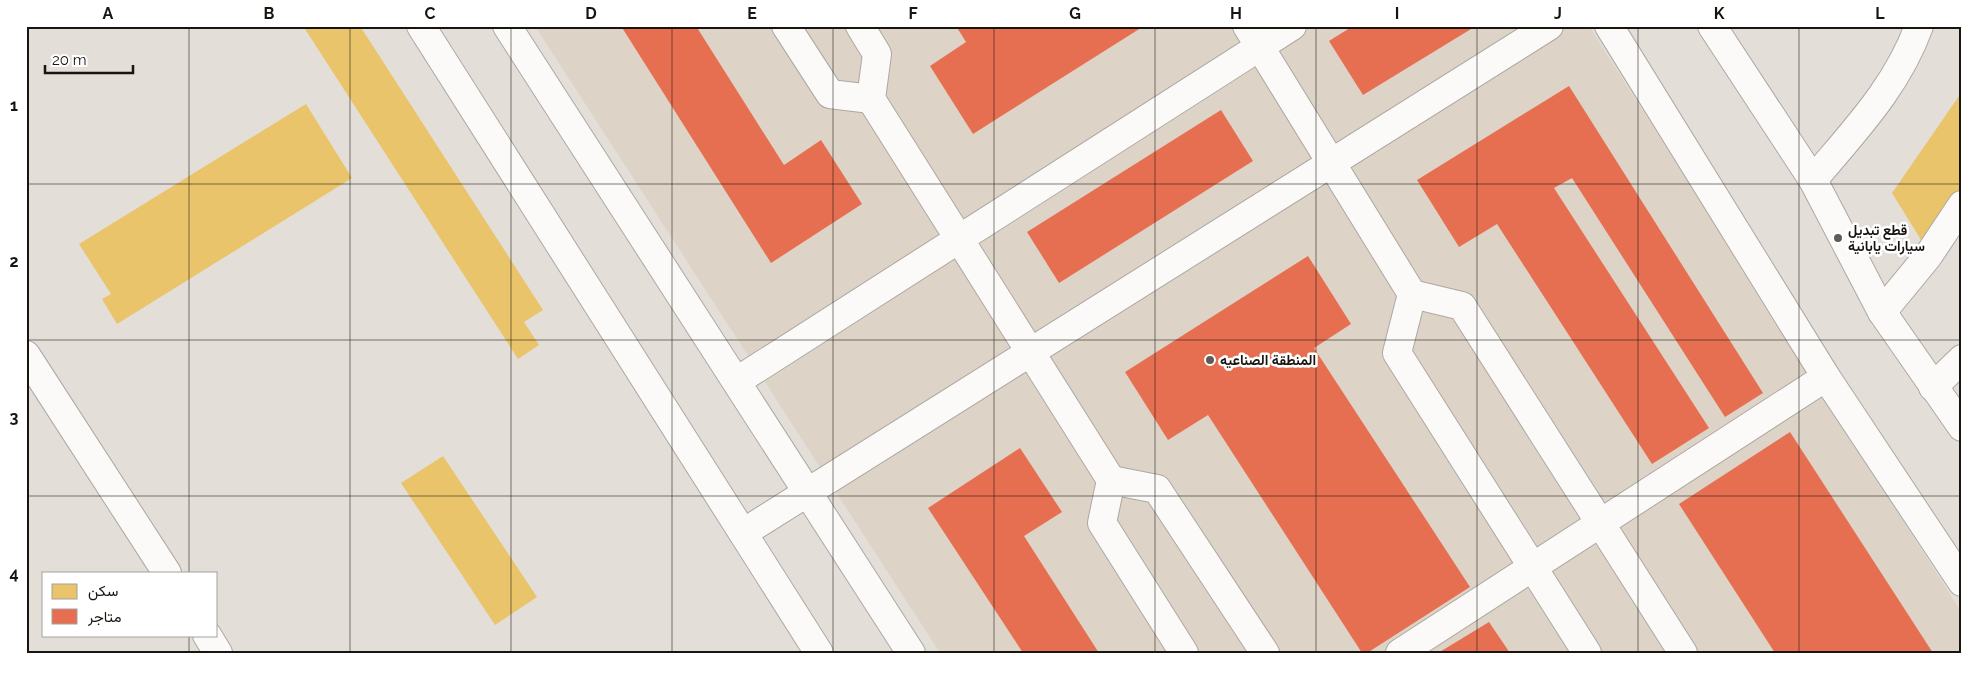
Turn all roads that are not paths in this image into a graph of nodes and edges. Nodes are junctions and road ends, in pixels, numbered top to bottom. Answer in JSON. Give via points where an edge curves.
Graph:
{"nodes":[{"id":1,"x":420,"y":26,"type":"edge"},
{"id":2,"x":507,"y":26,"type":"edge"},
{"id":3,"x":786,"y":26,"type":"edge"},
{"id":4,"x":860,"y":26,"type":"edge"},
{"id":5,"x":1292,"y":26,"type":"edge"},
{"id":6,"x":1549,"y":26,"type":"edge"},
{"id":7,"x":1609,"y":26,"type":"edge"},
{"id":8,"x":1712,"y":26,"type":"edge"},
{"id":9,"x":1919,"y":26,"type":"edge"},
{"id":10,"x":1254,"y":36,"type":"edge"},
{"id":11,"x":871,"y":99,"type":"junction"},
{"id":12,"x":1331,"y":163,"type":"junction"},
{"id":13,"x":1813,"y":180,"type":"junction"},
{"id":14,"x":1962,"y":205,"type":"edge"},
{"id":15,"x":959,"y":239,"type":"junction"},
{"id":16,"x":1412,"y":294,"type":"junction"},
{"id":17,"x":1882,"y":312,"type":"junction"},
{"id":18,"x":1030,"y":352,"type":"junction"},
{"id":19,"x":27,"y":357,"type":"edge"},
{"id":20,"x":1962,"y":359,"type":"edge"},
{"id":21,"x":1826,"y":377,"type":"junction"},
{"id":22,"x":737,"y":381,"type":"junction"},
{"id":23,"x":1933,"y":387,"type":"junction"},
{"id":24,"x":1962,"y":427,"type":"edge"},
{"id":25,"x":1111,"y":480,"type":"junction"},
{"id":26,"x":806,"y":492,"type":"junction"},
{"id":27,"x":1600,"y":523,"type":"junction"},
{"id":28,"x":743,"y":532,"type":"junction"},
{"id":29,"x":1532,"y":567,"type":"junction"},
{"id":30,"x":166,"y":572,"type":"edge"},
{"id":31,"x":1962,"y":582,"type":"edge"},
{"id":32,"x":208,"y":636,"type":"edge"},
{"id":33,"x":218,"y":653,"type":"edge"},
{"id":34,"x":820,"y":653,"type":"edge"},
{"id":35,"x":910,"y":653,"type":"edge"},
{"id":36,"x":1184,"y":653,"type":"edge"},
{"id":37,"x":1265,"y":653,"type":"edge"},
{"id":38,"x":1400,"y":653,"type":"edge"},
{"id":39,"x":1587,"y":653,"type":"edge"},
{"id":40,"x":1683,"y":653,"type":"edge"}],
"edges":[{"from":1,"to":28,"type":"street"},
{"from":2,"to":22,"type":"street"},
{"from":3,"to":11,"type":"street","via":[[830,94]]},
{"from":4,"to":11,"type":"street","via":[[878,54]]},
{"from":5,"to":10,"type":"street"},
{"from":6,"to":12,"type":"street"},
{"from":7,"to":21,"type":"street"},
{"from":8,"to":13,"type":"street"},
{"from":9,"to":13,"type":"street","via":[[1901,68],[1875,106]]},
{"from":10,"to":12,"type":"street"},
{"from":10,"to":15,"type":"street"},
{"from":11,"to":15,"type":"street"},
{"from":12,"to":16,"type":"street"},
{"from":12,"to":18,"type":"street"},
{"from":13,"to":17,"type":"street"},
{"from":14,"to":17,"type":"street","via":[[1928,256]]},
{"from":15,"to":18,"type":"street"},
{"from":15,"to":22,"type":"street"},
{"from":16,"to":27,"type":"street","via":[[1462,306]]},
{"from":16,"to":29,"type":"street","via":[[1397,353]]},
{"from":17,"to":23,"type":"street"},
{"from":18,"to":25,"type":"street"},
{"from":18,"to":26,"type":"street"},
{"from":19,"to":30,"type":"street"},
{"from":20,"to":23,"type":"street"},
{"from":21,"to":27,"type":"street"},
{"from":21,"to":31,"type":"street"},
{"from":22,"to":26,"type":"street"},
{"from":23,"to":24,"type":"street"},
{"from":25,"to":36,"type":"street","via":[[1102,523]]},
{"from":25,"to":37,"type":"street","via":[[1157,490]]},
{"from":26,"to":28,"type":"street"},
{"from":26,"to":35,"type":"street"},
{"from":27,"to":29,"type":"street"},
{"from":27,"to":40,"type":"street"},
{"from":28,"to":34,"type":"street"},
{"from":29,"to":38,"type":"street"},
{"from":29,"to":39,"type":"street"},
{"from":32,"to":33,"type":"street"}]}
